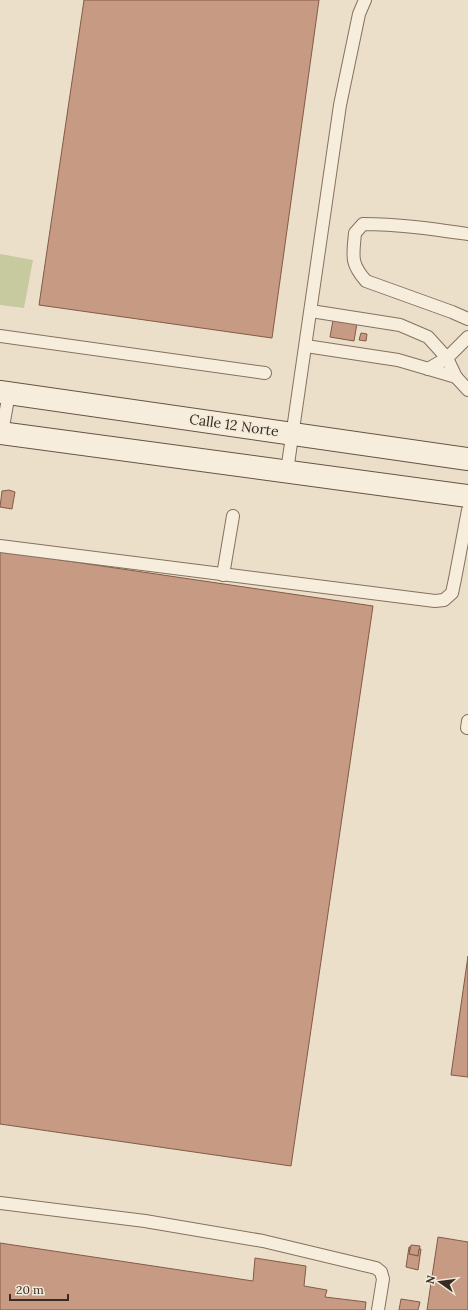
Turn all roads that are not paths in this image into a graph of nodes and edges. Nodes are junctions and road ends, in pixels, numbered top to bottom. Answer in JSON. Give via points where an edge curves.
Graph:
{"nodes":[{"id":1,"x":365,"y":0,"type":"edge"},
{"id":2,"x":468,"y":234,"type":"edge"},
{"id":3,"x":311,"y":311,"type":"junction"},
{"id":4,"x":468,"y":319,"type":"edge"},
{"id":5,"x":0,"y":336,"type":"edge"},
{"id":6,"x":468,"y":338,"type":"edge"},
{"id":7,"x":306,"y":346,"type":"junction"},
{"id":8,"x":447,"y":358,"type":"junction"},
{"id":9,"x":428,"y":369,"type":"junction"},
{"id":10,"x":265,"y":373,"type":"dead end"},
{"id":11,"x":456,"y":377,"type":"junction"},
{"id":12,"x":468,"y":390,"type":"edge"},
{"id":13,"x":5,"y":392,"type":"edge"},
{"id":14,"x":293,"y":434,"type":"junction"},
{"id":15,"x":0,"y":436,"type":"edge"},
{"id":16,"x":468,"y":459,"type":"edge"},
{"id":17,"x":287,"y":471,"type":"junction"},
{"id":18,"x":468,"y":496,"type":"edge"},
{"id":19,"x":468,"y":510,"type":"edge"},
{"id":20,"x":233,"y":516,"type":"dead end"},
{"id":21,"x":0,"y":546,"type":"edge"},
{"id":22,"x":222,"y":575,"type":"junction"},
{"id":23,"x":0,"y":1203,"type":"edge"},
{"id":24,"x":378,"y":1310,"type":"edge"}],
"edges":[{"from":1,"to":3,"type":"lane","via":[[359,14],[340,105]]},
{"from":2,"to":4,"type":"lane","via":[[430,228],[364,224],[354,233],[353,261],[366,281]]},
{"from":3,"to":7,"type":"lane"},
{"from":3,"to":8,"type":"lane","via":[[400,325],[428,337]]},
{"from":5,"to":10,"type":"lane"},
{"from":6,"to":8,"type":"lane"},
{"from":7,"to":9,"type":"lane","via":[[398,360]]},
{"from":7,"to":14,"type":"lane"},
{"from":8,"to":9,"type":"lane"},
{"from":8,"to":11,"type":"lane"},
{"from":9,"to":11,"type":"lane"},
{"from":11,"to":12,"type":"lane"},
{"from":13,"to":14,"type":"main road","name":"Calle 12 Norte"},
{"from":13,"to":15,"type":"lane"},
{"from":14,"to":16,"type":"main road","name":"Calle 12 Norte"},
{"from":14,"to":17,"type":"lane"},
{"from":15,"to":17,"type":"main road"},
{"from":17,"to":18,"type":"main road"},
{"from":19,"to":22,"type":"lane","via":[[452,593],[444,600]]},
{"from":20,"to":22,"type":"lane"},
{"from":21,"to":22,"type":"lane"},
{"from":23,"to":24,"type":"lane","via":[[145,1221],[263,1241],[376,1268],[382,1272],[383,1279]]}]}
